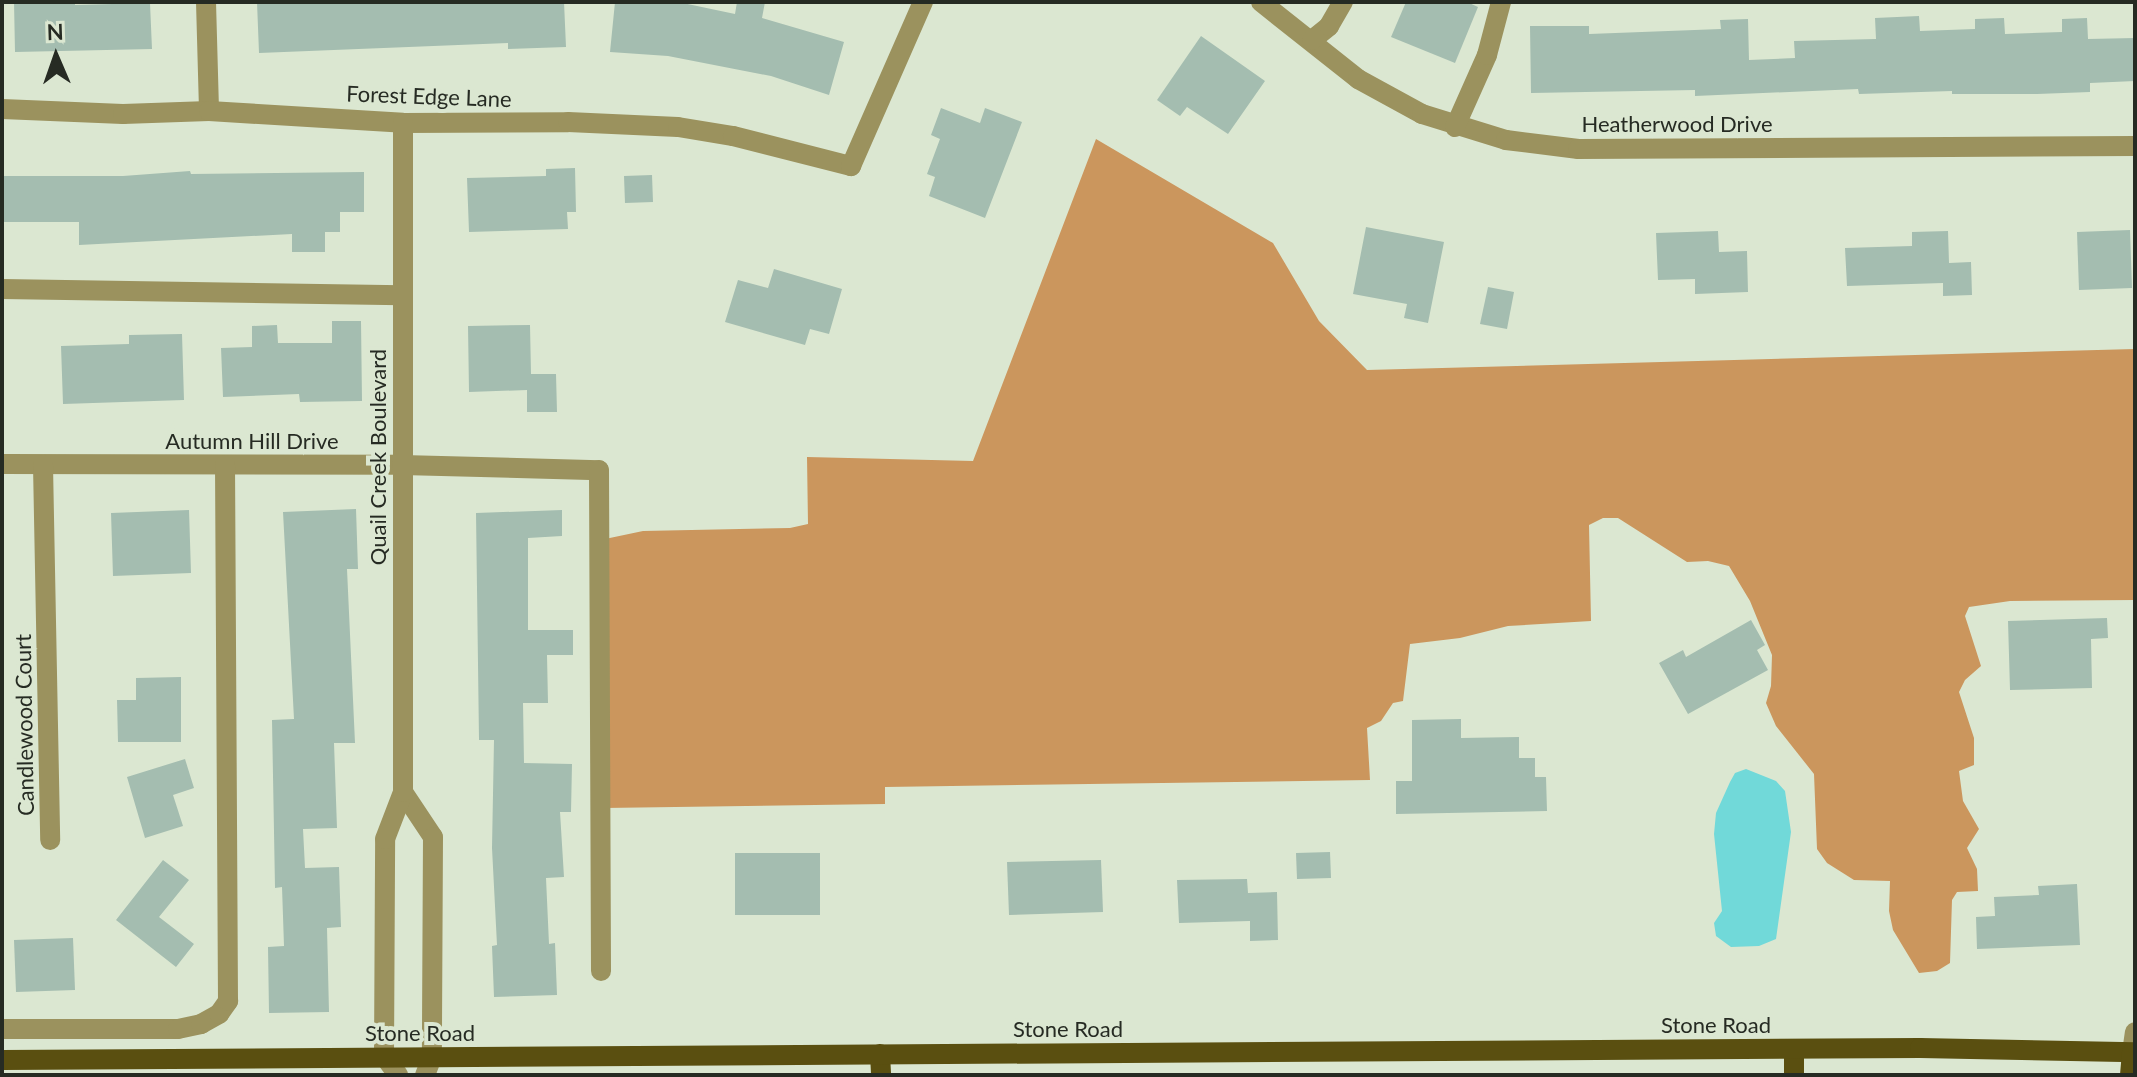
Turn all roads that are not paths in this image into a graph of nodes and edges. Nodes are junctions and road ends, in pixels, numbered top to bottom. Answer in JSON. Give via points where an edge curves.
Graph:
{"nodes":[{"id":1,"x":206,"y":2,"type":"edge"},
{"id":2,"x":1261,"y":2,"type":"edge"},
{"id":3,"x":1343,"y":2,"type":"edge"},
{"id":4,"x":1501,"y":2,"type":"edge"},
{"id":5,"x":914,"y":5,"type":"edge"},
{"id":6,"x":1312,"y":40,"type":"junction"},
{"id":7,"x":2,"y":109,"type":"edge"},
{"id":8,"x":209,"y":111,"type":"junction"},
{"id":9,"x":403,"y":123,"type":"junction"},
{"id":10,"x":1455,"y":127,"type":"junction"},
{"id":11,"x":2135,"y":146,"type":"edge"},
{"id":12,"x":2,"y":289,"type":"edge"},
{"id":13,"x":402,"y":295,"type":"junction"},
{"id":14,"x":2,"y":464,"type":"edge"},
{"id":15,"x":43,"y":465,"type":"junction"},
{"id":16,"x":225,"y":465,"type":"junction"},
{"id":17,"x":402,"y":465,"type":"junction"},
{"id":18,"x":403,"y":792,"type":"junction"},
{"id":19,"x":50,"y":840,"type":"dead end"},
{"id":20,"x":601,"y":971,"type":"dead end"},
{"id":21,"x":2,"y":1029,"type":"edge"},
{"id":22,"x":2134,"y":1046,"type":"edge"},
{"id":23,"x":1794,"y":1049,"type":"junction"},
{"id":24,"x":880,"y":1054,"type":"junction"},
{"id":25,"x":384,"y":1056,"type":"junction"},
{"id":26,"x":2,"y":1060,"type":"edge"},
{"id":27,"x":428,"y":1066,"type":"edge"},
{"id":28,"x":398,"y":1075,"type":"edge"},
{"id":29,"x":881,"y":1075,"type":"edge"},
{"id":30,"x":1794,"y":1075,"type":"edge"},
{"id":31,"x":2130,"y":1075,"type":"edge"}],
"edges":[{"from":1,"to":8,"type":"street"},
{"from":2,"to":6,"type":"street","name":"Heatherwood Drive"},
{"from":3,"to":6,"type":"street","via":[[1329,26]]},
{"from":4,"to":10,"type":"street","via":[[1487,55]]},
{"from":5,"to":9,"type":"street","name":"Forest Edge Lane","via":[[851,166],[678,127]]},
{"from":6,"to":10,"type":"street","name":"Heatherwood Drive","via":[[1358,79]]},
{"from":7,"to":8,"type":"street","name":"Forest Edge Lane"},
{"from":8,"to":9,"type":"street","name":"Forest Edge Lane"},
{"from":9,"to":13,"type":"street","name":"Quail Creek Boulevard"},
{"from":10,"to":11,"type":"street","name":"Heatherwood Drive","via":[[1578,149]]},
{"from":12,"to":13,"type":"street"},
{"from":13,"to":17,"type":"street","name":"Quail Creek Boulevard"},
{"from":14,"to":15,"type":"street","name":"Autumn Hill Drive"},
{"from":15,"to":16,"type":"street","name":"Autumn Hill Drive"},
{"from":15,"to":19,"type":"street","name":"Candlewood Court"},
{"from":16,"to":17,"type":"street","name":"Autumn Hill Drive"},
{"from":16,"to":21,"type":"street","via":[[228,1001],[219,1014],[178,1029]]},
{"from":17,"to":18,"type":"street","name":"Quail Creek Boulevard"},
{"from":17,"to":20,"type":"street","name":"Autumn Hill Drive","via":[[599,470]]},
{"from":18,"to":25,"type":"street","name":"Quail Creek Boulevard","via":[[385,839]]},
{"from":18,"to":27,"type":"street","via":[[433,837]]},
{"from":22,"to":23,"type":"main road","name":"Stone Road"},
{"from":22,"to":31,"type":"main road"},
{"from":23,"to":24,"type":"main road","name":"Stone Road"},
{"from":23,"to":30,"type":"main road"},
{"from":24,"to":27,"type":"main road","name":"Stone Road"},
{"from":24,"to":29,"type":"main road"},
{"from":25,"to":26,"type":"main road","name":"Stone Road"},
{"from":25,"to":27,"type":"main road","name":"Stone Road"},
{"from":25,"to":28,"type":"street"}]}
